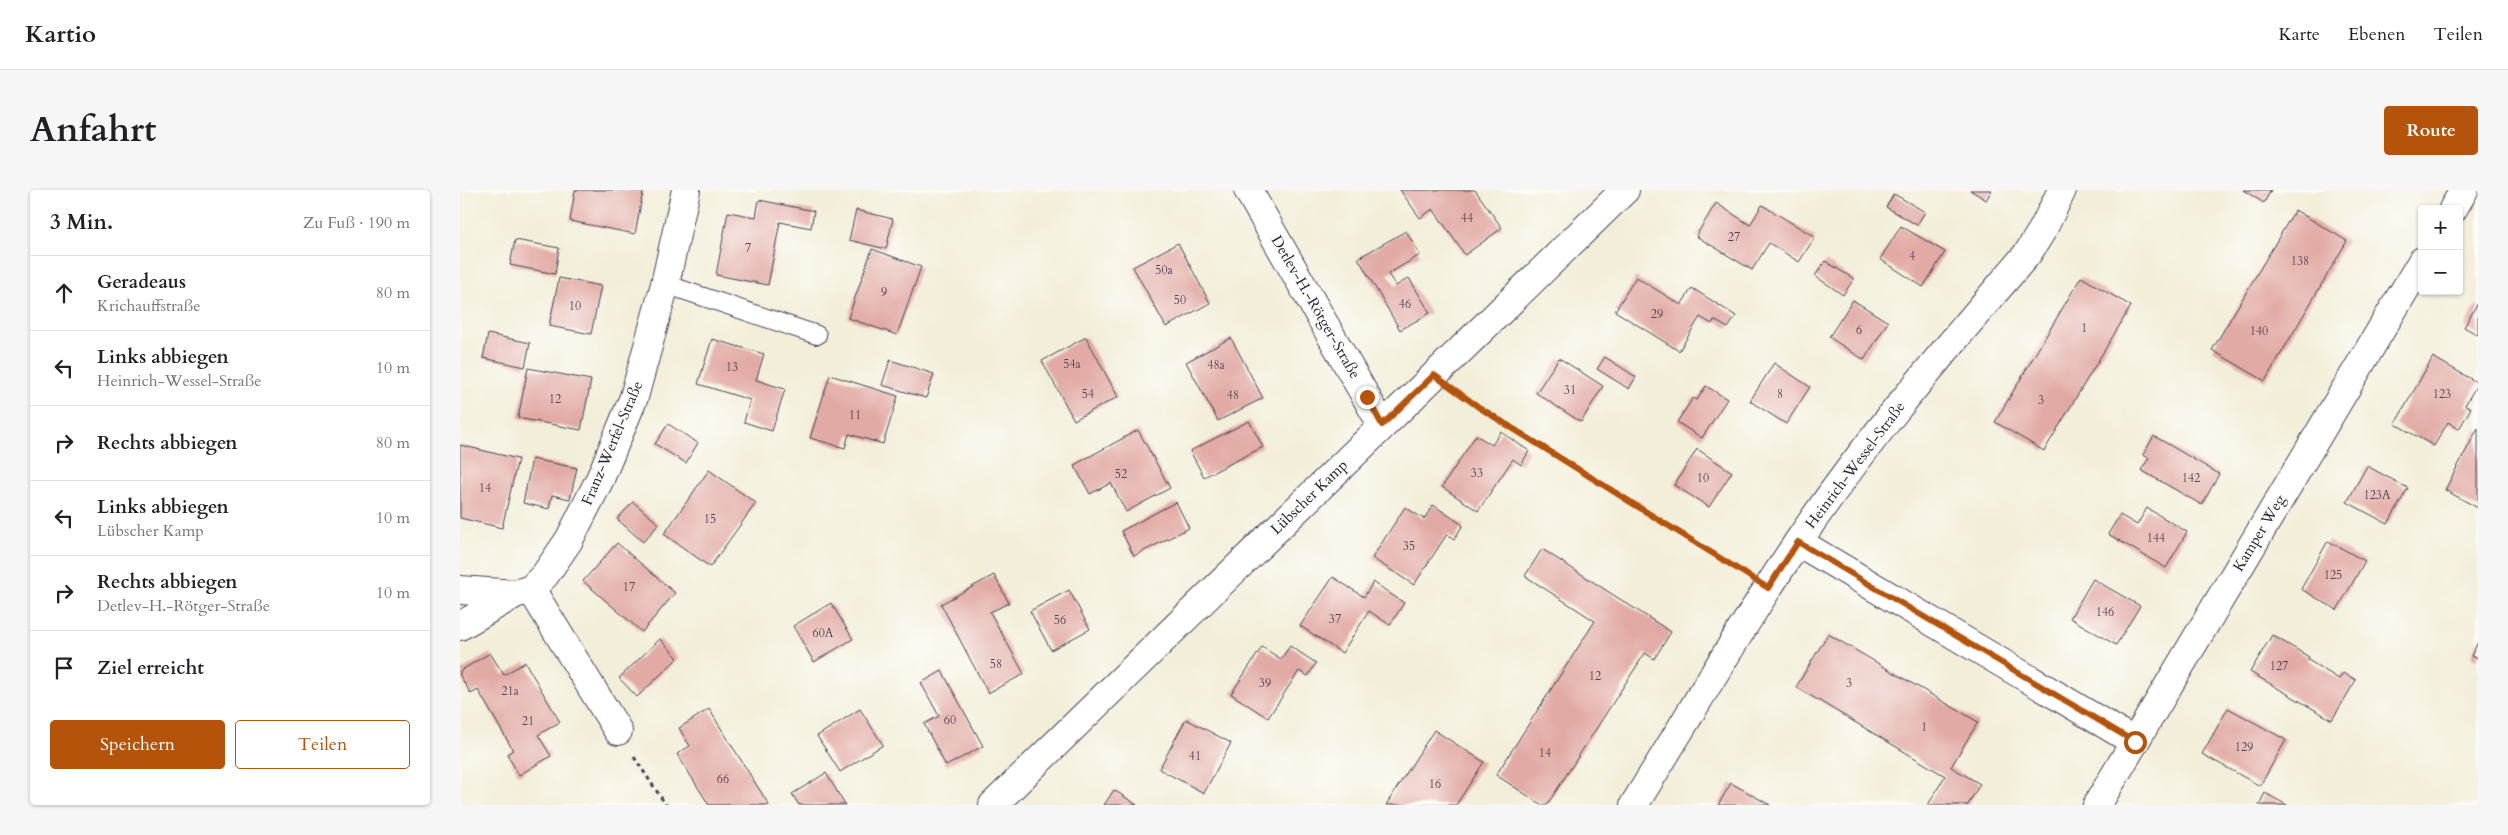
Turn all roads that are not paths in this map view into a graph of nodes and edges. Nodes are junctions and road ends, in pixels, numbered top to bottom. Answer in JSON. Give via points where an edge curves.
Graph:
{"nodes":[{"id":1,"x":686,"y":190,"type":"edge"},
{"id":2,"x":1248,"y":190,"type":"edge"},
{"id":3,"x":1625,"y":190,"type":"edge"},
{"id":4,"x":2062,"y":190,"type":"edge"},
{"id":5,"x":2464,"y":190,"type":"edge"},
{"id":6,"x":2455,"y":205,"type":"edge"},
{"id":7,"x":2418,"y":268,"type":"edge"},
{"id":8,"x":665,"y":284,"type":"junction"},
{"id":9,"x":818,"y":335,"type":"dead end"},
{"id":10,"x":1382,"y":425,"type":"junction"},
{"id":11,"x":1798,"y":542,"type":"junction"},
{"id":12,"x":460,"y":590,"type":"edge"},
{"id":13,"x":523,"y":591,"type":"junction"},
{"id":14,"x":460,"y":626,"type":"edge"},
{"id":15,"x":618,"y":731,"type":"road end"},
{"id":16,"x":2135,"y":742,"type":"junction"},
{"id":17,"x":994,"y":805,"type":"edge"},
{"id":18,"x":1634,"y":805,"type":"edge"},
{"id":19,"x":2097,"y":805,"type":"edge"}],
"edges":[{"from":1,"to":8,"type":"street","name":"Franz-Werfel-Straße"},
{"from":2,"to":10,"type":"street","name":"Detlev-H.-Rötger-Straße"},
{"from":3,"to":10,"type":"street","name":"Lübscher Kamp"},
{"from":4,"to":11,"type":"street","name":"Heinrich-Wessel-Straße","via":[[2028,253],[1896,410]]},
{"from":5,"to":6,"type":"street"},
{"from":7,"to":16,"type":"street","name":"Kamper Weg"},
{"from":8,"to":9,"type":"lane"},
{"from":8,"to":13,"type":"street","name":"Franz-Werfel-Straße","via":[[634,397],[600,479],[565,546],[545,575]]},
{"from":10,"to":17,"type":"street","name":"Lübscher Kamp"},
{"from":11,"to":16,"type":"street"},
{"from":11,"to":18,"type":"street","name":"Heinrich-Wessel-Straße"},
{"from":12,"to":13,"type":"street"},
{"from":13,"to":14,"type":"street","name":"Franz-Werfel-Straße"},
{"from":13,"to":15,"type":"street"},
{"from":16,"to":19,"type":"street","name":"Kamper Weg"}]}
